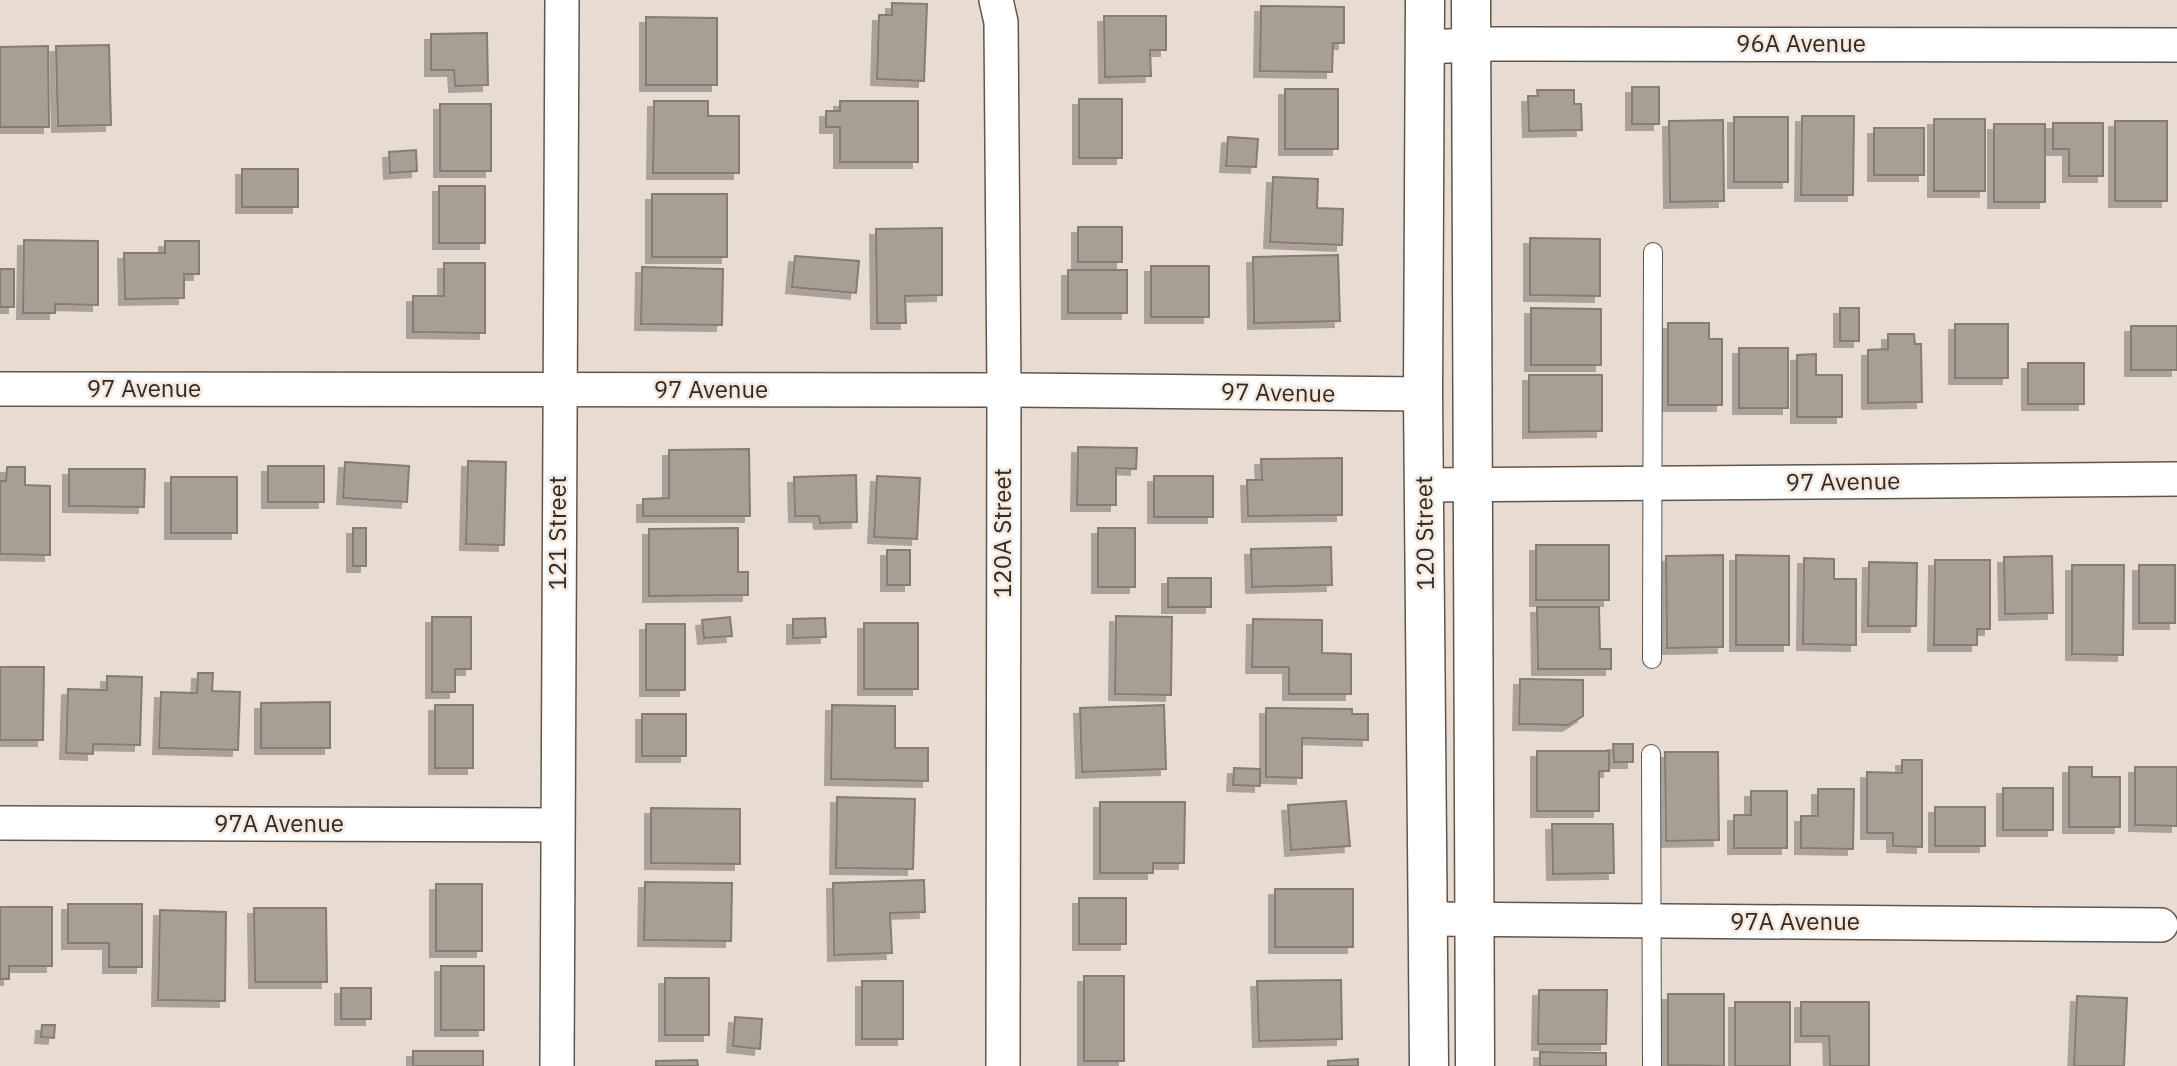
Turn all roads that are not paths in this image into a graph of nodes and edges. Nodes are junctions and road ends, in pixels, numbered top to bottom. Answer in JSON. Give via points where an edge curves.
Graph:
{"nodes":[{"id":1,"x":562,"y":0,"type":"edge"},
{"id":2,"x":996,"y":0,"type":"edge"},
{"id":3,"x":1424,"y":0,"type":"edge"},
{"id":4,"x":1471,"y":0,"type":"edge"},
{"id":5,"x":1472,"y":45,"type":"junction"},
{"id":6,"x":2177,"y":45,"type":"edge"},
{"id":7,"x":1425,"y":47,"type":"junction"},
{"id":8,"x":1653,"y":252,"type":"dead end"},
{"id":9,"x":0,"y":389,"type":"edge"},
{"id":10,"x":559,"y":390,"type":"junction"},
{"id":11,"x":1004,"y":390,"type":"junction"},
{"id":12,"x":1423,"y":394,"type":"junction"},
{"id":13,"x":2177,"y":478,"type":"edge"},
{"id":14,"x":1652,"y":483,"type":"junction"},
{"id":15,"x":1473,"y":484,"type":"junction"},
{"id":16,"x":1424,"y":485,"type":"junction"},
{"id":17,"x":1652,"y":659,"type":"dead end"},
{"id":18,"x":1651,"y":754,"type":"dead end"},
{"id":19,"x":0,"y":823,"type":"edge"},
{"id":20,"x":557,"y":825,"type":"junction"},
{"id":21,"x":1429,"y":919,"type":"junction"},
{"id":22,"x":1473,"y":920,"type":"junction"},
{"id":23,"x":1651,"y":921,"type":"junction"},
{"id":24,"x":2161,"y":925,"type":"dead end"},
{"id":25,"x":557,"y":1066,"type":"edge"},
{"id":26,"x":1003,"y":1066,"type":"edge"},
{"id":27,"x":1429,"y":1066,"type":"edge"},
{"id":28,"x":1475,"y":1066,"type":"edge"},
{"id":29,"x":1652,"y":1066,"type":"edge"}],
"edges":[{"from":1,"to":10,"type":"street","name":"121 Street"},
{"from":2,"to":11,"type":"street","name":"120A Street","via":[[1001,22]]},
{"from":3,"to":7,"type":"main road","name":"120 Street"},
{"from":4,"to":5,"type":"main road","name":"120 Street"},
{"from":5,"to":6,"type":"street","name":"96A Avenue"},
{"from":5,"to":7,"type":"street","name":"96A Avenue"},
{"from":5,"to":15,"type":"main road","name":"120 Street"},
{"from":7,"to":12,"type":"main road","name":"120 Street"},
{"from":8,"to":14,"type":"lane"},
{"from":9,"to":10,"type":"street","name":"97 Avenue"},
{"from":10,"to":11,"type":"street","name":"97 Avenue"},
{"from":10,"to":20,"type":"street","name":"121 Street"},
{"from":11,"to":12,"type":"street","name":"97 Avenue"},
{"from":11,"to":26,"type":"street","name":"120A Street"},
{"from":12,"to":16,"type":"main road","name":"120 Street"},
{"from":13,"to":14,"type":"street","name":"97 Avenue"},
{"from":14,"to":15,"type":"street","name":"97 Avenue"},
{"from":14,"to":17,"type":"lane"},
{"from":15,"to":16,"type":"street","name":"97 Avenue"},
{"from":15,"to":22,"type":"main road","name":"120 Street"},
{"from":16,"to":21,"type":"main road","name":"120 Street"},
{"from":18,"to":23,"type":"lane"},
{"from":19,"to":20,"type":"street","name":"97A Avenue"},
{"from":20,"to":25,"type":"street","name":"121 Street"},
{"from":21,"to":22,"type":"street","name":"97A Avenue"},
{"from":21,"to":27,"type":"main road","name":"120 Street"},
{"from":22,"to":23,"type":"street","name":"97A Avenue"},
{"from":22,"to":28,"type":"main road","name":"120 Street"},
{"from":23,"to":24,"type":"street","name":"97A Avenue"},
{"from":23,"to":29,"type":"lane"}]}
